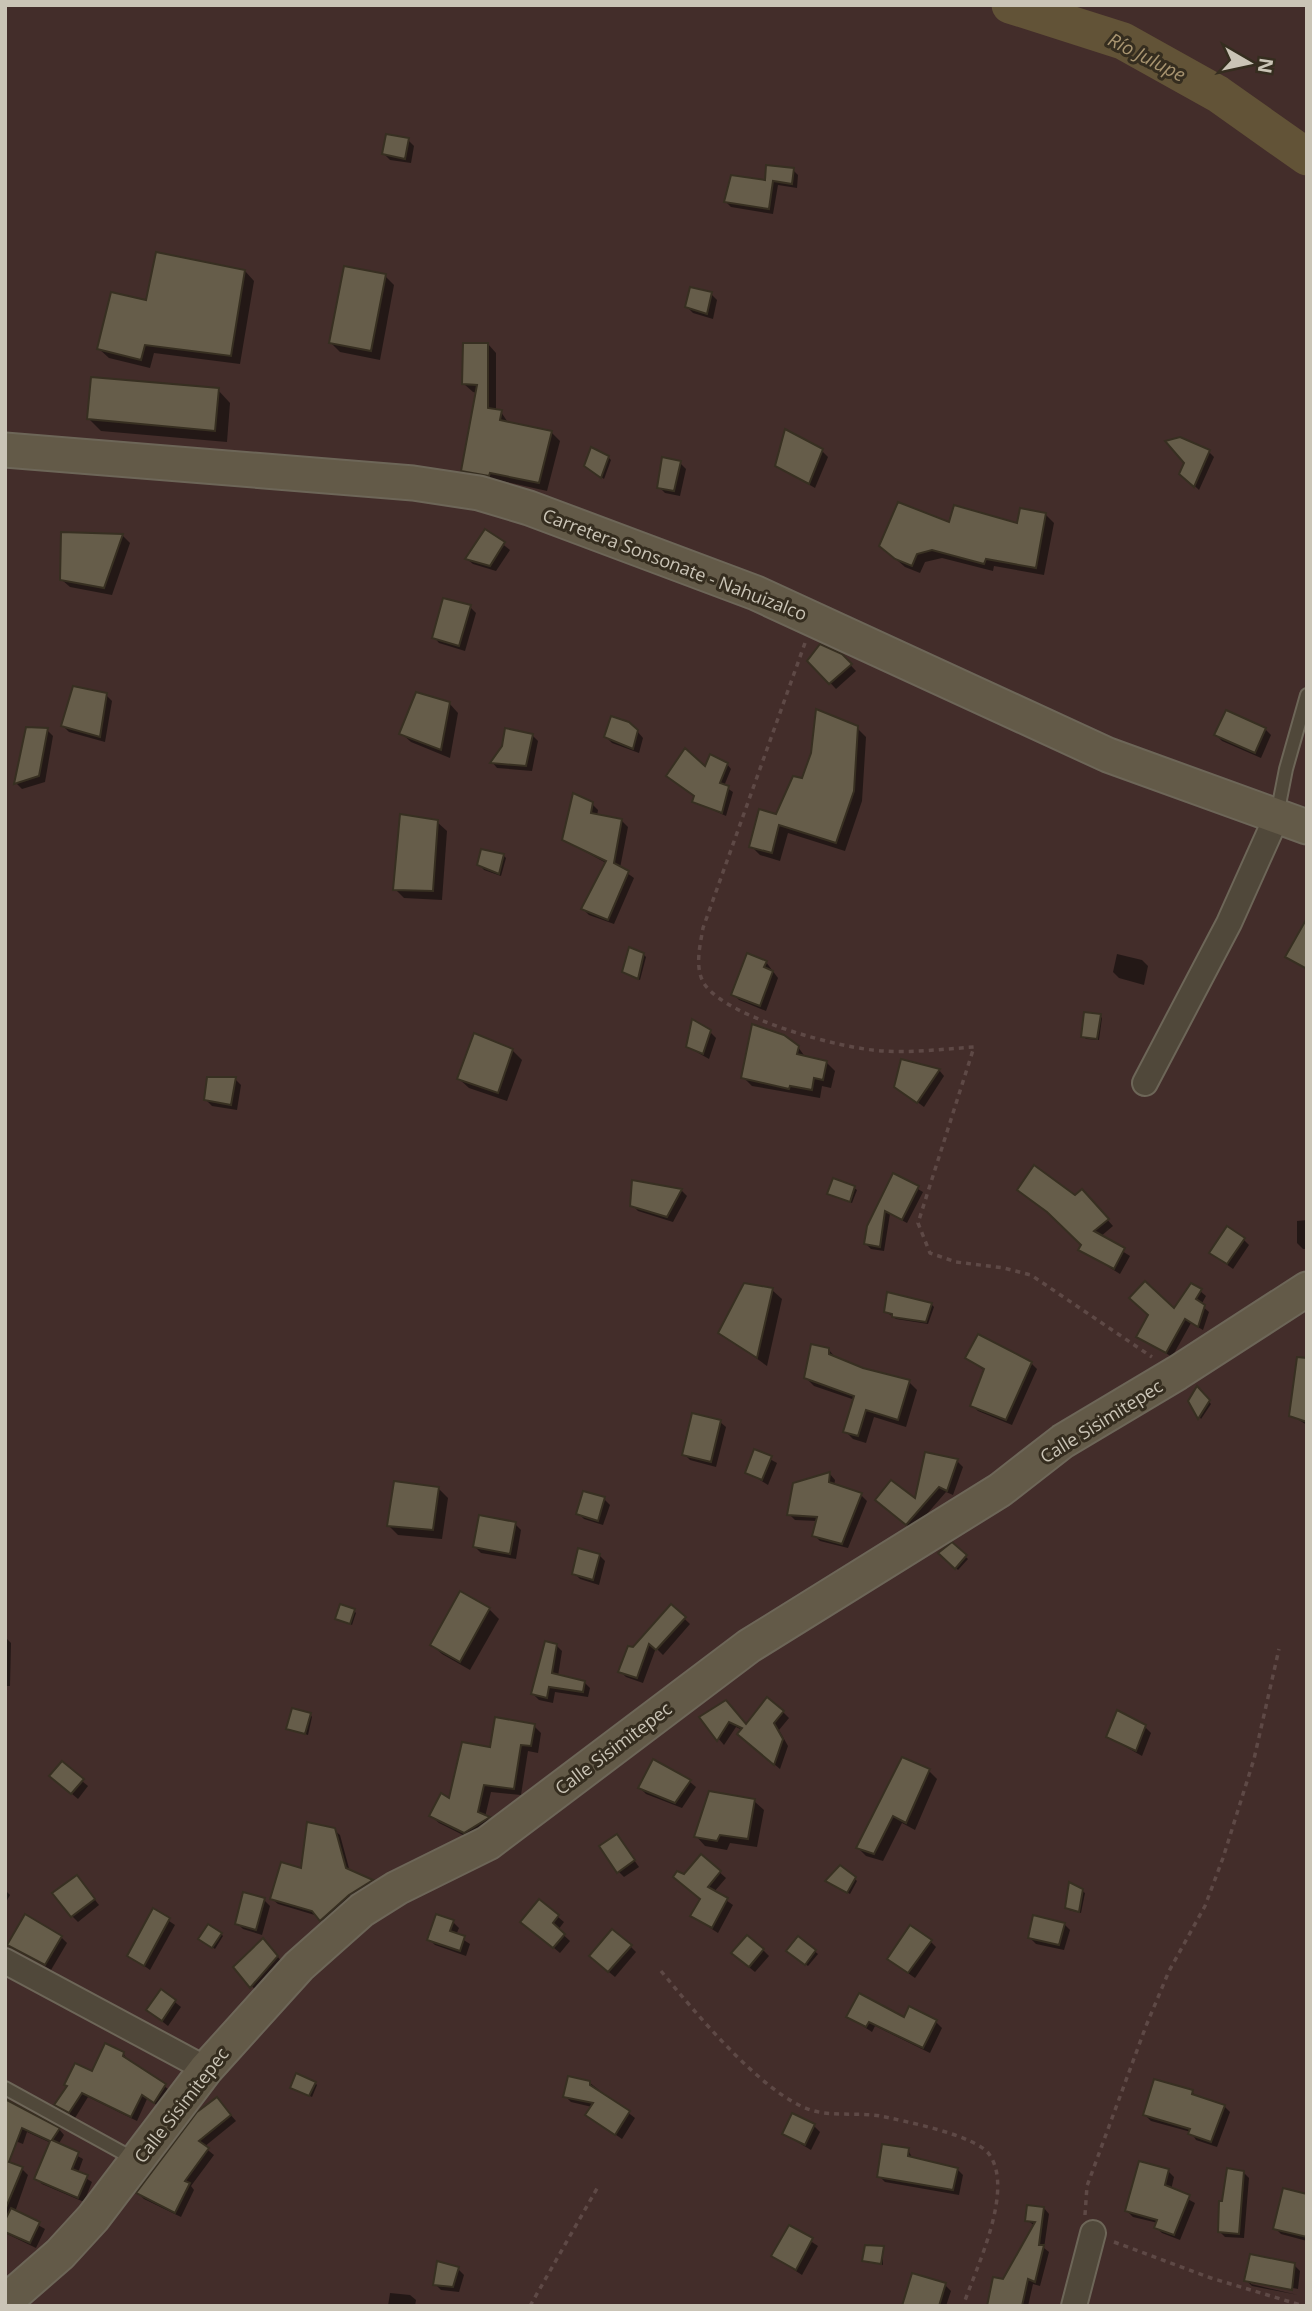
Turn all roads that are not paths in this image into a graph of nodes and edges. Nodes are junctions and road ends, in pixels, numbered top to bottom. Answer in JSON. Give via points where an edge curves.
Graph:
{"nodes":[{"id":1,"x":5,"y":450,"type":"edge"},
{"id":2,"x":1307,"y":695,"type":"edge"},
{"id":3,"x":1292,"y":822,"type":"edge"},
{"id":4,"x":1145,"y":1083,"type":"dead end"},
{"id":5,"x":1307,"y":1290,"type":"edge"},
{"id":6,"x":5,"y":1961,"type":"edge"},
{"id":7,"x":206,"y":2069,"type":"junction"},
{"id":8,"x":5,"y":2088,"type":"edge"},
{"id":9,"x":137,"y":2161,"type":"junction"},
{"id":10,"x":1093,"y":2233,"type":"road end"},
{"id":11,"x":5,"y":2302,"type":"edge"},
{"id":12,"x":1074,"y":2306,"type":"edge"}],
"edges":[{"from":1,"to":3,"type":"street","name":"Carretera Sonsonate - Nahuizalco","via":[[400,482],[479,493],[598,532],[814,618],[1108,755]]},
{"from":2,"to":3,"type":"lane","via":[[1286,769]]},
{"from":3,"to":4,"type":"street","via":[[1228,923]]},
{"from":5,"to":7,"type":"street","name":"Calle Sisimitepec","via":[[1063,1441],[1000,1490],[749,1646],[488,1843],[369,1905],[299,1966]]},
{"from":6,"to":7,"type":"street"},
{"from":7,"to":9,"type":"street","name":"Calle Sisimitepec"},
{"from":8,"to":9,"type":"lane"},
{"from":9,"to":11,"type":"street","name":"Calle Sisimitepec","via":[[60,2254]]},
{"from":10,"to":12,"type":"street"}]}
